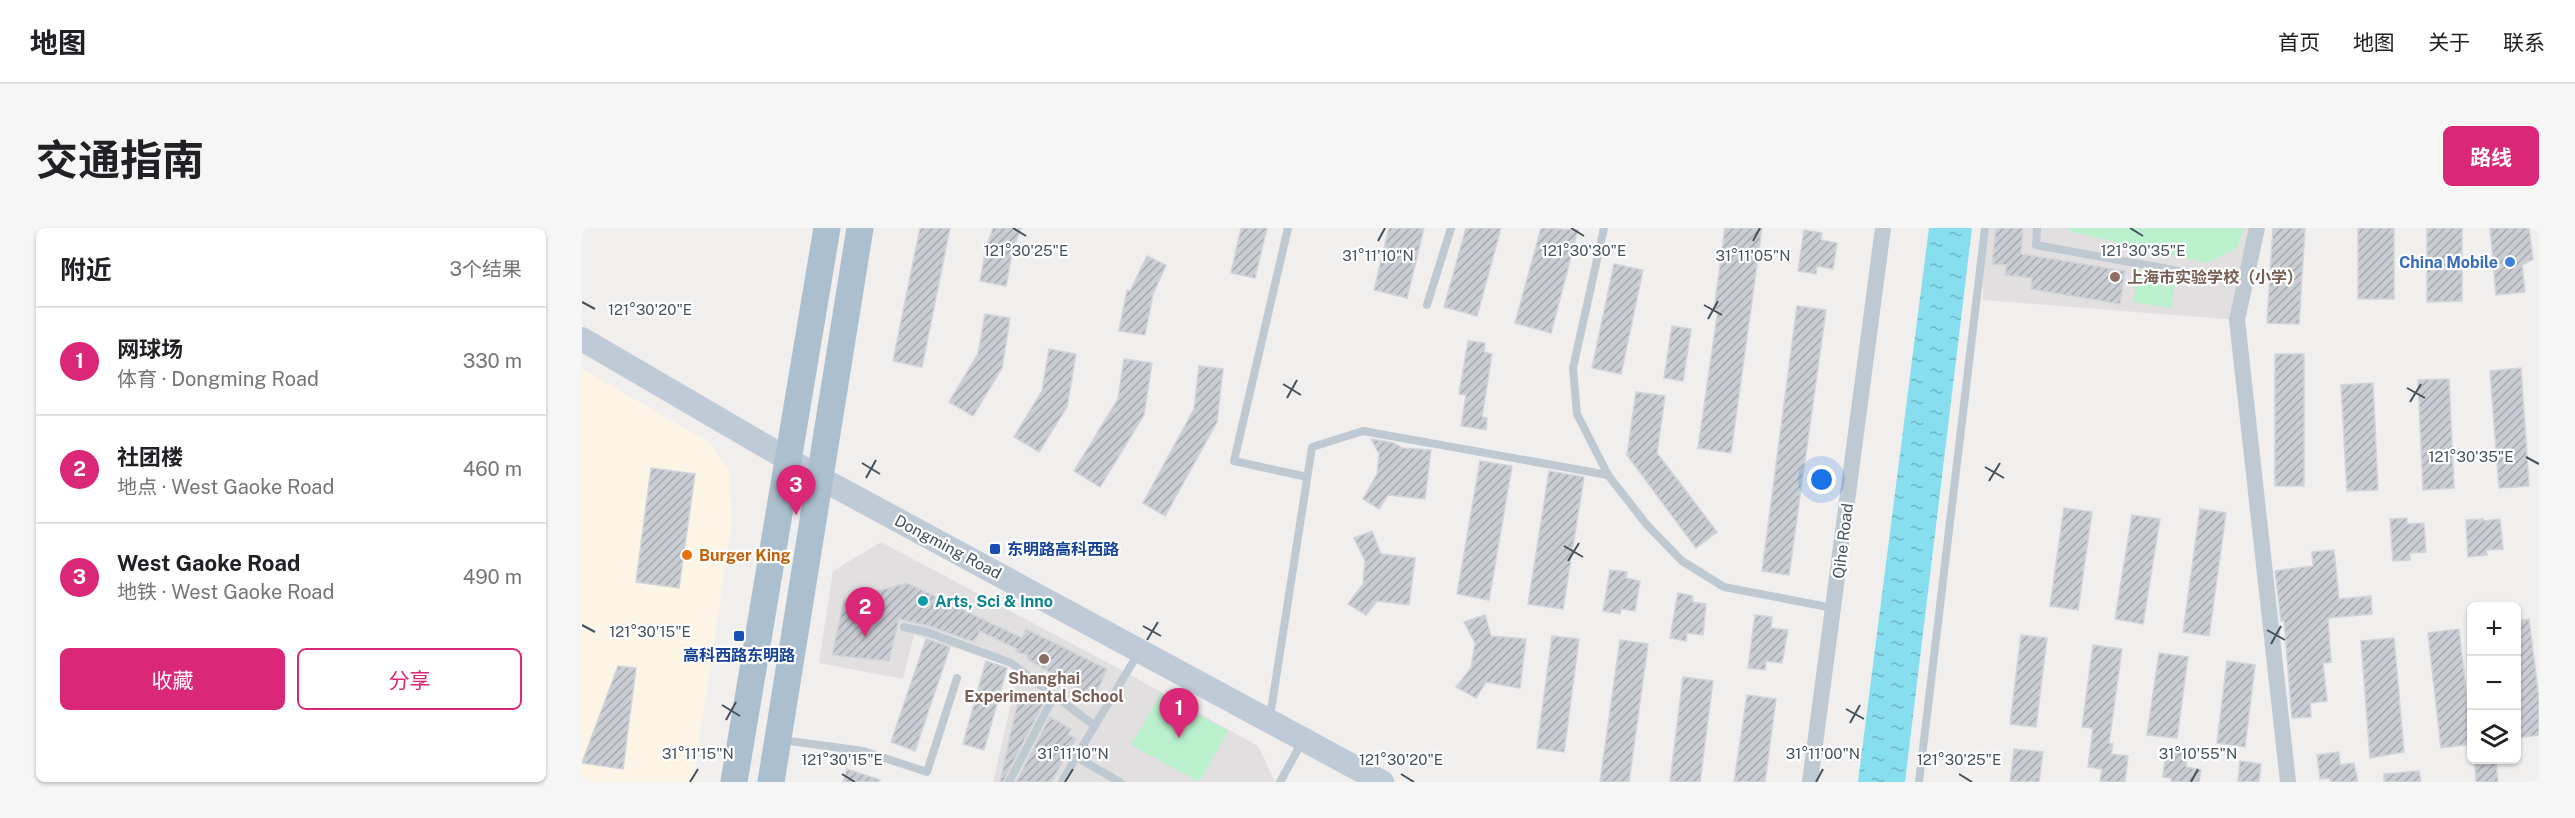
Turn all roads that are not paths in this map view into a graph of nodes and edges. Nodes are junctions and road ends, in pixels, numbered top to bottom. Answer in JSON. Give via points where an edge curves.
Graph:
{"nodes":[{"id":1,"x":827,"y":228,"type":"edge"},
{"id":2,"x":860,"y":228,"type":"edge"},
{"id":3,"x":1288,"y":228,"type":"edge"},
{"id":4,"x":1451,"y":228,"type":"edge"},
{"id":5,"x":1604,"y":228,"type":"edge"},
{"id":6,"x":1883,"y":228,"type":"edge"},
{"id":7,"x":1985,"y":228,"type":"edge"},
{"id":8,"x":2037,"y":228,"type":"edge"},
{"id":9,"x":2257,"y":228,"type":"edge"},
{"id":10,"x":2246,"y":283,"type":"junction"},
{"id":11,"x":1427,"y":305,"type":"dead end"},
{"id":12,"x":582,"y":339,"type":"edge"},
{"id":13,"x":788,"y":458,"type":"junction"},
{"id":14,"x":1608,"y":475,"type":"junction"},
{"id":15,"x":820,"y":477,"type":"junction"},
{"id":16,"x":1307,"y":477,"type":"junction"},
{"id":17,"x":1834,"y":608,"type":"junction"},
{"id":18,"x":904,"y":627,"type":"dead end"},
{"id":19,"x":1140,"y":650,"type":"junction"},
{"id":20,"x":957,"y":678,"type":"dead end"},
{"id":21,"x":1054,"y":696,"type":"junction"},
{"id":22,"x":1269,"y":720,"type":"junction"},
{"id":23,"x":1095,"y":726,"type":"junction"},
{"id":24,"x":1304,"y":739,"type":"junction"},
{"id":25,"x":778,"y":740,"type":"junction"},
{"id":26,"x":1076,"y":757,"type":"junction"},
{"id":27,"x":734,"y":782,"type":"edge"},
{"id":28,"x":771,"y":782,"type":"edge"},
{"id":29,"x":1009,"y":782,"type":"edge"},
{"id":30,"x":1062,"y":782,"type":"edge"},
{"id":31,"x":1120,"y":782,"type":"edge"},
{"id":32,"x":1280,"y":782,"type":"edge"},
{"id":33,"x":1382,"y":782,"type":"edge"},
{"id":34,"x":1810,"y":782,"type":"edge"},
{"id":35,"x":1919,"y":782,"type":"edge"},
{"id":36,"x":2288,"y":782,"type":"edge"}],
"edges":[{"from":1,"to":13,"type":"main road"},
{"from":2,"to":15,"type":"main road"},
{"from":3,"to":16,"type":"lane","via":[[1234,461]]},
{"from":4,"to":11,"type":"lane"},
{"from":5,"to":14,"type":"lane","via":[[1573,368],[1577,414]]},
{"from":6,"to":17,"type":"street","name":"Qihe Road"},
{"from":7,"to":35,"type":"lane"},
{"from":8,"to":10,"type":"lane","via":[[2036,245]]},
{"from":9,"to":10,"type":"street"},
{"from":10,"to":36,"type":"street","via":[[2237,320]]},
{"from":12,"to":13,"type":"main road","name":"Dongming Road"},
{"from":13,"to":15,"type":"main road","name":"Dongming Road"},
{"from":13,"to":27,"type":"main road"},
{"from":14,"to":16,"type":"lane","via":[[1363,431],[1312,447]]},
{"from":14,"to":17,"type":"lane","via":[[1647,525],[1682,561],[1724,587]]},
{"from":15,"to":19,"type":"main road","name":"Dongming Road"},
{"from":15,"to":25,"type":"main road"},
{"from":16,"to":22,"type":"lane"},
{"from":17,"to":34,"type":"street","name":"Qihe Road"},
{"from":18,"to":21,"type":"lane","via":[[1011,663]]},
{"from":19,"to":22,"type":"main road","name":"Dongming Road"},
{"from":19,"to":23,"type":"lane"},
{"from":20,"to":25,"type":"lane","via":[[927,772],[863,751]]},
{"from":21,"to":23,"type":"lane"},
{"from":21,"to":29,"type":"lane"},
{"from":22,"to":24,"type":"main road","name":"Dongming Road"},
{"from":23,"to":26,"type":"lane"},
{"from":24,"to":32,"type":"lane"},
{"from":24,"to":33,"type":"main road","name":"Dongming Road"},
{"from":25,"to":28,"type":"main road"},
{"from":26,"to":30,"type":"lane"},
{"from":26,"to":31,"type":"lane"}]}
